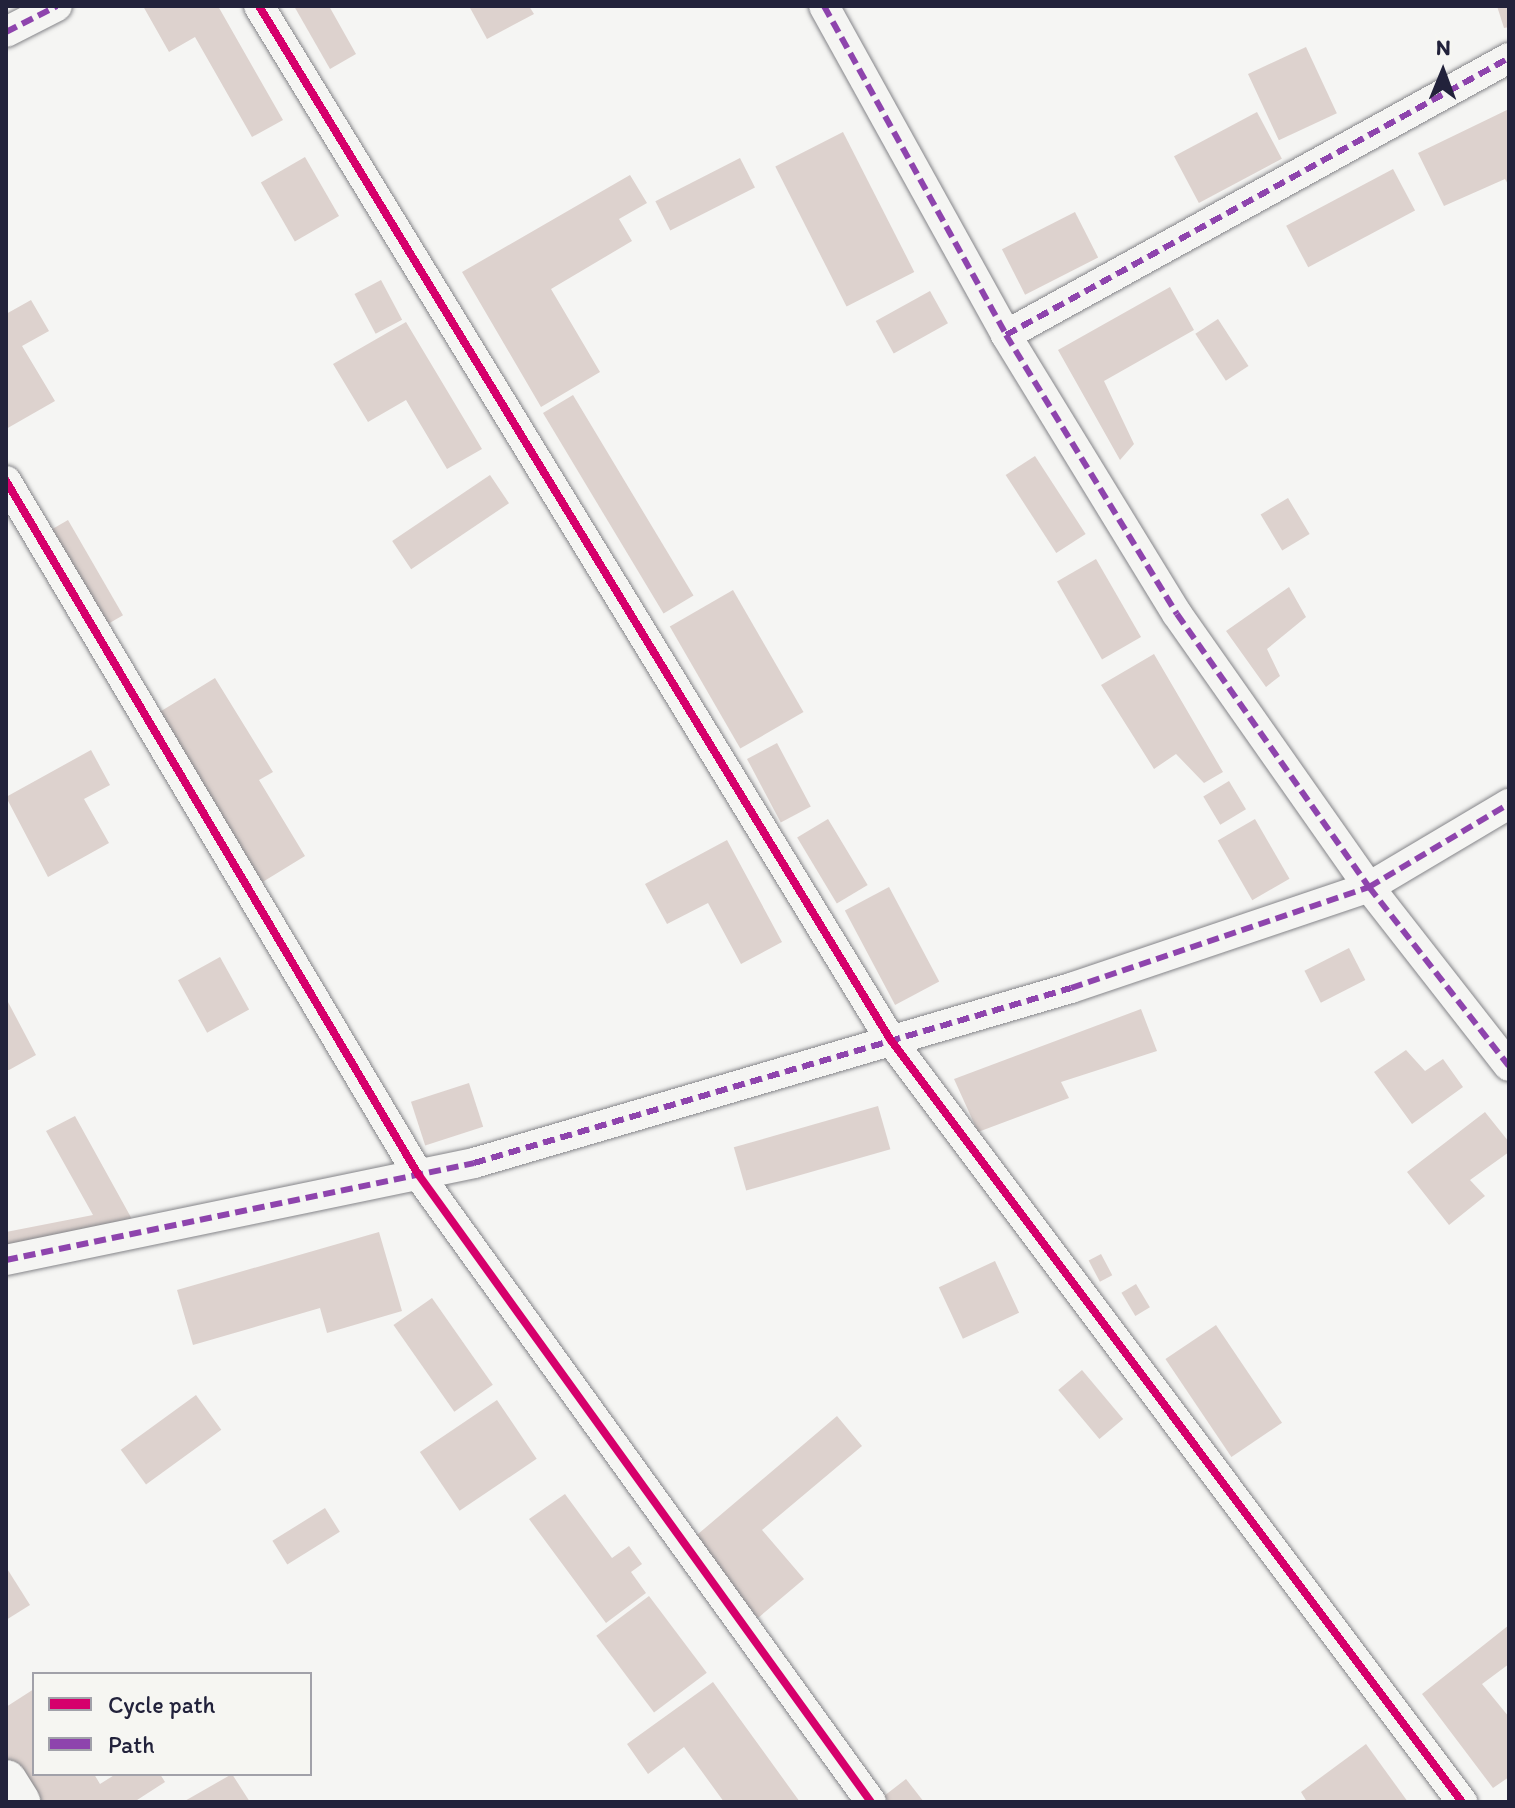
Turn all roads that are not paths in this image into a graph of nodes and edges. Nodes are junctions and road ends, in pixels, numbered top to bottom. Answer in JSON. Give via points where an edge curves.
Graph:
{"nodes":[{"id":1,"x":57,"y":6,"type":"edge"},
{"id":2,"x":259,"y":6,"type":"edge"},
{"id":3,"x":824,"y":6,"type":"edge"},
{"id":4,"x":6,"y":32,"type":"edge"},
{"id":5,"x":1509,"y":58,"type":"edge"},
{"id":6,"x":1006,"y":335,"type":"junction"},
{"id":7,"x":6,"y":481,"type":"edge"},
{"id":8,"x":1509,"y":804,"type":"edge"},
{"id":9,"x":1369,"y":887,"type":"junction"},
{"id":10,"x":890,"y":1039,"type":"junction"},
{"id":11,"x":1509,"y":1066,"type":"edge"},
{"id":12,"x":418,"y":1174,"type":"junction"},
{"id":13,"x":6,"y":1260,"type":"edge"},
{"id":14,"x":6,"y":1781,"type":"edge"},
{"id":15,"x":19,"y":1802,"type":"edge"},
{"id":16,"x":871,"y":1802,"type":"edge"},
{"id":17,"x":1462,"y":1802,"type":"edge"}],
"edges":[{"from":1,"to":4,"type":"street"},
{"from":2,"to":10,"type":"street"},
{"from":3,"to":6,"type":"street"},
{"from":5,"to":6,"type":"street"},
{"from":6,"to":9,"type":"street","via":[[1177,614]]},
{"from":7,"to":12,"type":"street"},
{"from":8,"to":9,"type":"street"},
{"from":9,"to":10,"type":"street","via":[[1071,988]]},
{"from":9,"to":11,"type":"street"},
{"from":10,"to":12,"type":"street","via":[[474,1163]]},
{"from":10,"to":17,"type":"street"},
{"from":12,"to":13,"type":"street"},
{"from":12,"to":16,"type":"street"},
{"from":14,"to":15,"type":"main road"}]}
